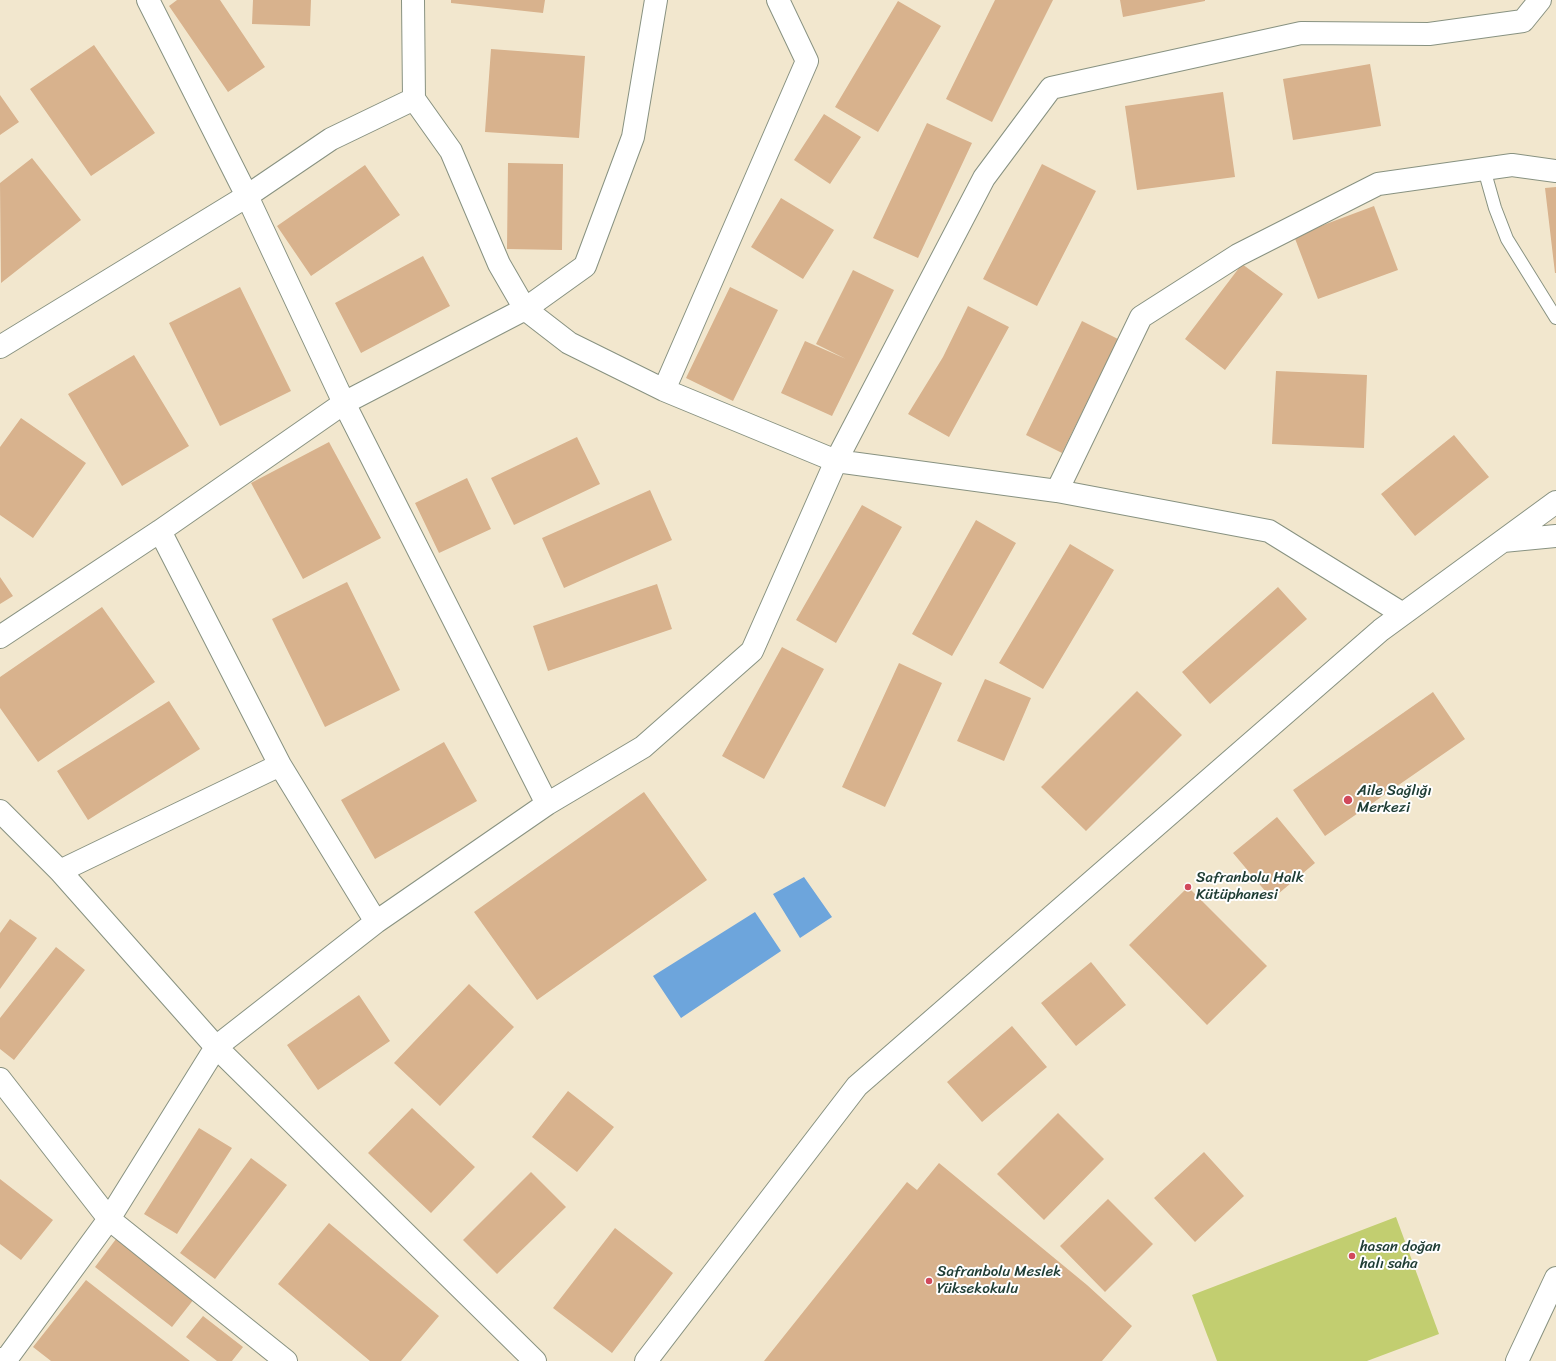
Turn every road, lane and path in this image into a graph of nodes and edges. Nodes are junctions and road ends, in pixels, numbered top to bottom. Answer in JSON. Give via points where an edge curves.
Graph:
{"nodes":[{"id":1,"x":148,"y":0,"type":"edge"},
{"id":2,"x":412,"y":0,"type":"edge"},
{"id":3,"x":656,"y":0,"type":"edge"},
{"id":4,"x":778,"y":0,"type":"edge"},
{"id":5,"x":1540,"y":0,"type":"edge"},
{"id":6,"x":414,"y":99,"type":"junction"},
{"id":7,"x":1484,"y":169,"type":"junction"},
{"id":8,"x":1556,"y":171,"type":"edge"},
{"id":9,"x":248,"y":196,"type":"junction"},
{"id":10,"x":526,"y":309,"type":"junction"},
{"id":11,"x":1556,"y":318,"type":"edge"},
{"id":12,"x":0,"y":347,"type":"edge"},
{"id":13,"x":664,"y":390,"type":"junction"},
{"id":14,"x":344,"y":403,"type":"junction"},
{"id":15,"x":836,"y":461,"type":"junction"},
{"id":16,"x":1057,"y":491,"type":"junction"},
{"id":17,"x":1556,"y":502,"type":"edge"},
{"id":18,"x":160,"y":531,"type":"junction"},
{"id":19,"x":1556,"y":536,"type":"edge"},
{"id":20,"x":1502,"y":542,"type":"junction"},
{"id":21,"x":1403,"y":614,"type":"junction"},
{"id":22,"x":0,"y":637,"type":"edge"},
{"id":23,"x":280,"y":765,"type":"junction"},
{"id":24,"x":547,"y":804,"type":"junction"},
{"id":25,"x":0,"y":811,"type":"edge"},
{"id":26,"x":60,"y":871,"type":"junction"},
{"id":27,"x":376,"y":922,"type":"junction"},
{"id":28,"x":216,"y":1047,"type":"junction"},
{"id":29,"x":0,"y":1079,"type":"edge"},
{"id":30,"x":109,"y":1219,"type":"junction"},
{"id":31,"x":1556,"y":1278,"type":"edge"},
{"id":32,"x":2,"y":1360,"type":"edge"},
{"id":33,"x":286,"y":1361,"type":"edge"},
{"id":34,"x":534,"y":1361,"type":"edge"},
{"id":35,"x":646,"y":1361,"type":"edge"},
{"id":36,"x":1517,"y":1361,"type":"edge"}],
"edges":[{"from":1,"to":9,"type":"street"},
{"from":2,"to":6,"type":"street"},
{"from":3,"to":10,"type":"street","via":[[633,137],[585,266]]},
{"from":4,"to":13,"type":"street","via":[[807,61]]},
{"from":5,"to":15,"type":"street","via":[[1523,20],[1429,34],[1301,33],[1050,88],[984,178]]},
{"from":6,"to":9,"type":"street","via":[[331,140]]},
{"from":6,"to":10,"type":"street","via":[[451,151],[499,264]]},
{"from":7,"to":8,"type":"street","via":[[1512,165]]},
{"from":7,"to":11,"type":"lane","via":[[1507,239]]},
{"from":7,"to":16,"type":"street","via":[[1378,184],[1238,255],[1141,317]]},
{"from":9,"to":12,"type":"street"},
{"from":9,"to":14,"type":"street"},
{"from":10,"to":13,"type":"street","via":[[569,343]]},
{"from":10,"to":14,"type":"street"},
{"from":13,"to":15,"type":"street"},
{"from":14,"to":18,"type":"street"},
{"from":14,"to":24,"type":"street"},
{"from":15,"to":16,"type":"street"},
{"from":15,"to":24,"type":"street","via":[[752,651],[643,747]]},
{"from":16,"to":21,"type":"street","via":[[1269,531]]},
{"from":17,"to":20,"type":"street"},
{"from":18,"to":22,"type":"street"},
{"from":18,"to":23,"type":"street"},
{"from":19,"to":20,"type":"street"},
{"from":20,"to":21,"type":"street"},
{"from":21,"to":35,"type":"street","via":[[857,1086]]},
{"from":23,"to":26,"type":"street"},
{"from":23,"to":27,"type":"street"},
{"from":24,"to":27,"type":"street"},
{"from":25,"to":26,"type":"street"},
{"from":26,"to":28,"type":"street"},
{"from":27,"to":28,"type":"street"},
{"from":28,"to":30,"type":"street"},
{"from":28,"to":34,"type":"street"},
{"from":29,"to":30,"type":"street"},
{"from":30,"to":32,"type":"street"},
{"from":30,"to":33,"type":"street"},
{"from":31,"to":36,"type":"street"}]}
